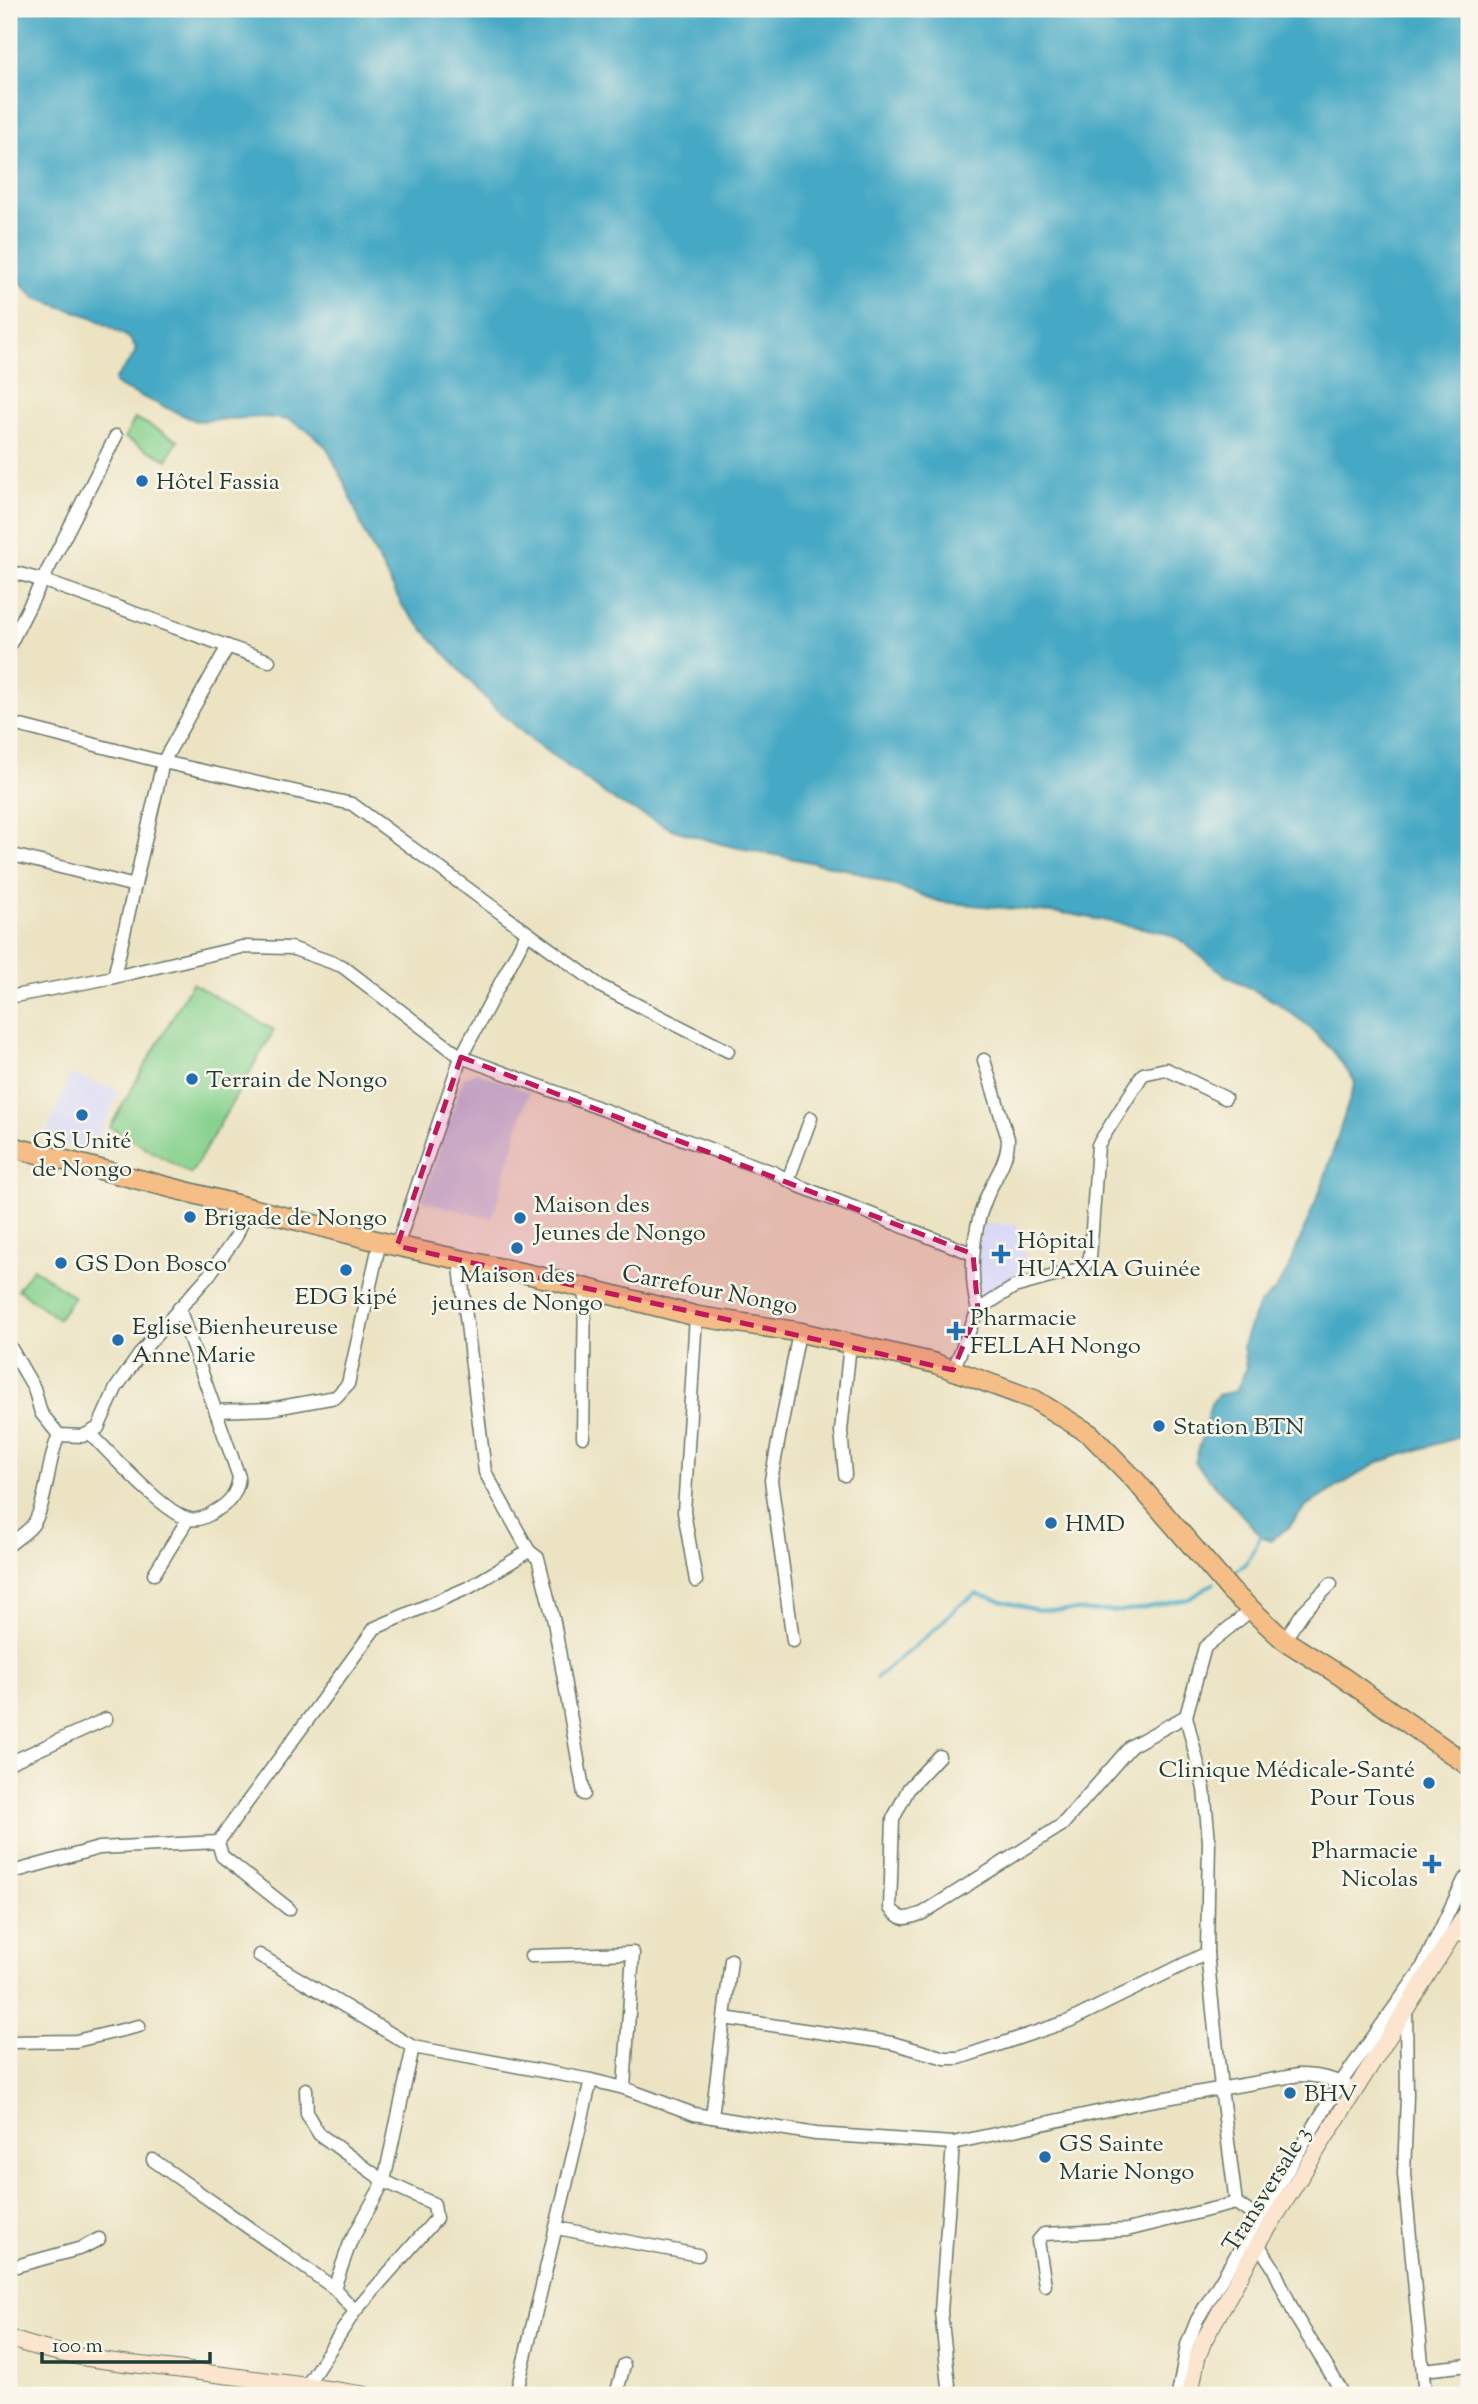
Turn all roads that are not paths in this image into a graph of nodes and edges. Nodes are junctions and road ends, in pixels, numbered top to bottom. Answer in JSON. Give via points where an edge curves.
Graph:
{"nodes":[{"id":1,"x":116,"y":436,"type":"dead end"},
{"id":2,"x":9,"y":571,"type":"edge"},
{"id":3,"x":41,"y":580,"type":"junction"},
{"id":4,"x":9,"y":646,"type":"edge"},
{"id":5,"x":228,"y":646,"type":"junction"},
{"id":6,"x":269,"y":661,"type":"dead end"},
{"id":7,"x":9,"y":723,"type":"edge"},
{"id":8,"x":163,"y":762,"type":"junction"},
{"id":9,"x":9,"y":854,"type":"edge"},
{"id":10,"x":135,"y":886,"type":"junction"},
{"id":11,"x":527,"y":933,"type":"junction"},
{"id":12,"x":114,"y":977,"type":"junction"},
{"id":13,"x":9,"y":997,"type":"edge"},
{"id":14,"x":728,"y":1051,"type":"dead end"},
{"id":15,"x":461,"y":1057,"type":"junction"},
{"id":16,"x":984,"y":1060,"type":"dead end"},
{"id":17,"x":1225,"y":1098,"type":"dead end"},
{"id":18,"x":811,"y":1118,"type":"dead end"},
{"id":19,"x":9,"y":1146,"type":"edge"},
{"id":20,"x":788,"y":1181,"type":"junction"},
{"id":21,"x":248,"y":1208,"type":"junction"},
{"id":22,"x":388,"y":1244,"type":"junction"},
{"id":23,"x":973,"y":1254,"type":"junction"},
{"id":24,"x":459,"y":1259,"type":"junction"},
{"id":25,"x":585,"y":1288,"type":"junction"},
{"id":26,"x":179,"y":1308,"type":"junction"},
{"id":27,"x":978,"y":1310,"type":"junction"},
{"id":28,"x":696,"y":1316,"type":"junction"},
{"id":29,"x":799,"y":1332,"type":"junction"},
{"id":30,"x":850,"y":1344,"type":"junction"},
{"id":31,"x":9,"y":1345,"type":"edge"},
{"id":32,"x":953,"y":1370,"type":"junction"},
{"id":33,"x":217,"y":1410,"type":"junction"},
{"id":34,"x":90,"y":1433,"type":"junction"},
{"id":35,"x":59,"y":1435,"type":"junction"},
{"id":36,"x":583,"y":1437,"type":"dead end"},
{"id":37,"x":845,"y":1475,"type":"dead end"},
{"id":38,"x":188,"y":1519,"type":"junction"},
{"id":39,"x":9,"y":1545,"type":"edge"},
{"id":40,"x":528,"y":1551,"type":"junction"},
{"id":41,"x":154,"y":1574,"type":"dead end"},
{"id":42,"x":696,"y":1581,"type":"dead end"},
{"id":43,"x":1331,"y":1584,"type":"dead end"},
{"id":44,"x":1250,"y":1611,"type":"junction"},
{"id":45,"x":1284,"y":1640,"type":"junction"},
{"id":46,"x":793,"y":1641,"type":"dead end"},
{"id":47,"x":1186,"y":1716,"type":"junction"},
{"id":48,"x":106,"y":1719,"type":"dead end"},
{"id":49,"x":939,"y":1756,"type":"dead end"},
{"id":50,"x":9,"y":1763,"type":"edge"},
{"id":51,"x":1469,"y":1766,"type":"edge"},
{"id":52,"x":583,"y":1794,"type":"dead end"},
{"id":53,"x":218,"y":1842,"type":"junction"},
{"id":54,"x":9,"y":1873,"type":"edge"},
{"id":55,"x":1469,"y":1876,"type":"edge"},
{"id":56,"x":289,"y":1909,"type":"dead end"},
{"id":57,"x":1469,"y":1909,"type":"edge"},
{"id":58,"x":1462,"y":1935,"type":"edge"},
{"id":59,"x":1207,"y":1952,"type":"junction"},
{"id":60,"x":259,"y":1955,"type":"dead end"},
{"id":61,"x":531,"y":1956,"type":"dead end"},
{"id":62,"x":731,"y":1960,"type":"dead end"},
{"id":63,"x":1406,"y":2011,"type":"junction"},
{"id":64,"x":724,"y":2018,"type":"junction"},
{"id":65,"x":139,"y":2026,"type":"dead end"},
{"id":66,"x":9,"y":2042,"type":"edge"},
{"id":67,"x":413,"y":2047,"type":"junction"},
{"id":68,"x":591,"y":2080,"type":"junction"},
{"id":69,"x":1348,"y":2086,"type":"junction"},
{"id":70,"x":624,"y":2088,"type":"junction"},
{"id":71,"x":1221,"y":2088,"type":"junction"},
{"id":72,"x":306,"y":2089,"type":"dead end"},
{"id":73,"x":712,"y":2117,"type":"junction"},
{"id":74,"x":953,"y":2143,"type":"junction"},
{"id":75,"x":153,"y":2161,"type":"dead end"},
{"id":76,"x":384,"y":2181,"type":"junction"},
{"id":77,"x":1236,"y":2203,"type":"junction"},
{"id":78,"x":1259,"y":2219,"type":"junction"},
{"id":79,"x":557,"y":2228,"type":"junction"},
{"id":80,"x":99,"y":2239,"type":"dead end"},
{"id":81,"x":1258,"y":2244,"type":"junction"},
{"id":82,"x":698,"y":2255,"type":"dead end"},
{"id":83,"x":9,"y":2267,"type":"edge"},
{"id":84,"x":1045,"y":2286,"type":"dead end"},
{"id":85,"x":334,"y":2288,"type":"junction"},
{"id":86,"x":355,"y":2311,"type":"junction"},
{"id":87,"x":9,"y":2338,"type":"edge"},
{"id":88,"x":624,"y":2365,"type":"dead end"},
{"id":89,"x":1469,"y":2365,"type":"edge"},
{"id":90,"x":1423,"y":2370,"type":"junction"},
{"id":91,"x":307,"y":2385,"type":"junction"},
{"id":92,"x":339,"y":2393,"type":"edge"},
{"id":93,"x":365,"y":2395,"type":"edge"},
{"id":94,"x":516,"y":2395,"type":"edge"},
{"id":95,"x":616,"y":2395,"type":"edge"},
{"id":96,"x":950,"y":2395,"type":"edge"},
{"id":97,"x":1178,"y":2395,"type":"edge"},
{"id":98,"x":1190,"y":2395,"type":"edge"},
{"id":99,"x":1344,"y":2395,"type":"edge"},
{"id":100,"x":1425,"y":2395,"type":"edge"}],
"edges":[{"from":1,"to":3,"type":"street"},
{"from":2,"to":3,"type":"street"},
{"from":3,"to":4,"type":"street"},
{"from":3,"to":5,"type":"street"},
{"from":5,"to":6,"type":"street"},
{"from":5,"to":8,"type":"street"},
{"from":7,"to":8,"type":"street"},
{"from":8,"to":10,"type":"street"},
{"from":8,"to":11,"type":"street","via":[[352,804]]},
{"from":9,"to":10,"type":"street"},
{"from":10,"to":12,"type":"street"},
{"from":11,"to":14,"type":"street","via":[[602,987]]},
{"from":11,"to":15,"type":"street"},
{"from":12,"to":13,"type":"street"},
{"from":12,"to":15,"type":"street","via":[[242,947],[291,948],[342,966]]},
{"from":15,"to":20,"type":"street"},
{"from":15,"to":22,"type":"street"},
{"from":16,"to":23,"type":"street","via":[[1008,1153],[984,1202]]},
{"from":17,"to":27,"type":"street","via":[[1166,1069],[1143,1074],[1098,1145],[1090,1258],[1083,1268],[1014,1287]]},
{"from":18,"to":20,"type":"street"},
{"from":19,"to":21,"type":"main road","name":"Carrefour Nongo"},
{"from":20,"to":23,"type":"street"},
{"from":21,"to":22,"type":"main road","name":"Carrefour Nongo"},
{"from":21,"to":26,"type":"street","via":[[236,1237]]},
{"from":22,"to":24,"type":"main road","name":"Carrefour Nongo"},
{"from":22,"to":33,"type":"street","via":[[348,1384],[341,1394],[270,1409]]},
{"from":23,"to":27,"type":"street"},
{"from":24,"to":25,"type":"main road","name":"Carrefour Nongo"},
{"from":24,"to":40,"type":"street","via":[[485,1472]]},
{"from":25,"to":28,"type":"main road","name":"Carrefour Nongo"},
{"from":25,"to":36,"type":"street"},
{"from":26,"to":33,"type":"street"},
{"from":26,"to":34,"type":"street","via":[[142,1351],[116,1388],[98,1428]]},
{"from":27,"to":32,"type":"street"},
{"from":28,"to":29,"type":"main road","name":"Carrefour Nongo"},
{"from":28,"to":42,"type":"street","via":[[684,1513]]},
{"from":29,"to":30,"type":"main road","name":"Carrefour Nongo"},
{"from":29,"to":46,"type":"street","via":[[771,1480]]},
{"from":30,"to":32,"type":"main road","name":"Carrefour Nongo"},
{"from":30,"to":37,"type":"street","via":[[841,1431]]},
{"from":31,"to":35,"type":"street","via":[[34,1388],[41,1413]]},
{"from":32,"to":44,"type":"main road","name":"Carrefour Nongo","via":[[1035,1400],[1090,1434]]},
{"from":33,"to":38,"type":"street","via":[[239,1477],[238,1488],[222,1507]]},
{"from":34,"to":35,"type":"street"},
{"from":34,"to":38,"type":"street","via":[[155,1498]]},
{"from":35,"to":39,"type":"street","via":[[33,1527]]},
{"from":38,"to":41,"type":"street"},
{"from":40,"to":52,"type":"street","via":[[538,1558],[554,1622]]},
{"from":40,"to":53,"type":"street","via":[[470,1587],[375,1628]]},
{"from":43,"to":45,"type":"street"},
{"from":44,"to":45,"type":"main road","name":"Carrefour Nongo"},
{"from":44,"to":47,"type":"street","via":[[1205,1647]]},
{"from":45,"to":51,"type":"main road","name":"Carrefour Nongo"},
{"from":47,"to":49,"type":"street","via":[[1131,1746],[1062,1825],[908,1919],[890,1908],[893,1819],[909,1788]]},
{"from":47,"to":59,"type":"street","via":[[1204,1789],[1209,1841]]},
{"from":48,"to":50,"type":"street"},
{"from":53,"to":54,"type":"street","via":[[99,1848]]},
{"from":53,"to":56,"type":"street","via":[[222,1856]]},
{"from":55,"to":69,"type":"street","via":[[1421,1970]]},
{"from":57,"to":58,"type":"main road","name":"Transversale 3"},
{"from":58,"to":63,"type":"main road","name":"Transversale 3"},
{"from":59,"to":64,"type":"street","via":[[1069,2021],[959,2058],[892,2043]]},
{"from":59,"to":71,"type":"street"},
{"from":60,"to":67,"type":"street"},
{"from":61,"to":70,"type":"street","via":[[633,1953]]},
{"from":62,"to":64,"type":"street"},
{"from":63,"to":69,"type":"main road","name":"Transversale 3"},
{"from":63,"to":90,"type":"street","via":[[1405,2175]]},
{"from":64,"to":73,"type":"street"},
{"from":65,"to":66,"type":"street","via":[[76,2041]]},
{"from":67,"to":68,"type":"street"},
{"from":67,"to":76,"type":"street"},
{"from":68,"to":70,"type":"street"},
{"from":68,"to":79,"type":"street"},
{"from":69,"to":71,"type":"street","via":[[1299,2075]]},
{"from":69,"to":78,"type":"street"},
{"from":69,"to":81,"type":"main road","name":"Transversale 3"},
{"from":70,"to":73,"type":"street"},
{"from":71,"to":74,"type":"street"},
{"from":71,"to":77,"type":"street"},
{"from":72,"to":76,"type":"street","via":[[307,2114],[319,2134]]},
{"from":73,"to":74,"type":"street","via":[[816,2134]]},
{"from":74,"to":96,"type":"street","via":[[941,2312]]},
{"from":75,"to":85,"type":"street"},
{"from":76,"to":85,"type":"street","via":[[350,2243]]},
{"from":76,"to":86,"type":"street","via":[[434,2204],[436,2219]]},
{"from":77,"to":78,"type":"street"},
{"from":77,"to":84,"type":"street","via":[[1127,2230],[1044,2234],[1038,2241]]},
{"from":78,"to":97,"type":"street","via":[[1198,2320],[1187,2345]]},
{"from":79,"to":82,"type":"street"},
{"from":79,"to":94,"type":"street"},
{"from":80,"to":83,"type":"street","via":[[82,2248]]},
{"from":81,"to":98,"type":"main road","name":"Transversale 3","via":[[1204,2340]]},
{"from":81,"to":99,"type":"street"},
{"from":85,"to":86,"type":"street"},
{"from":86,"to":91,"type":"street"},
{"from":87,"to":91,"type":"main road","via":[[109,2361]]},
{"from":88,"to":95,"type":"street"},
{"from":89,"to":90,"type":"street"},
{"from":90,"to":100,"type":"street"},
{"from":91,"to":92,"type":"main road"},
{"from":92,"to":93,"type":"main road"}]}
